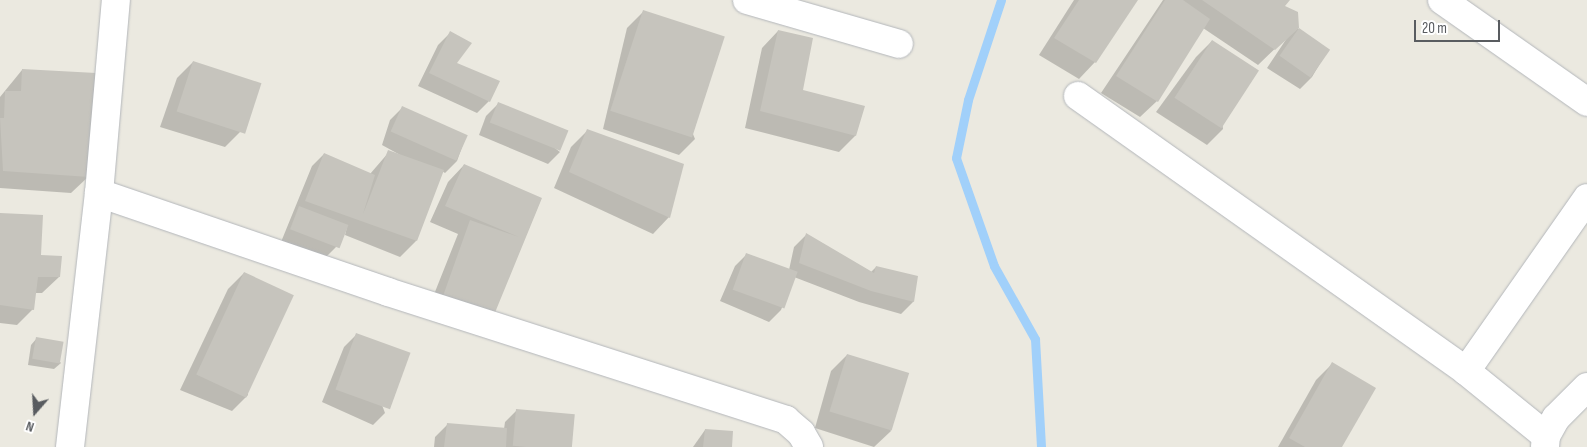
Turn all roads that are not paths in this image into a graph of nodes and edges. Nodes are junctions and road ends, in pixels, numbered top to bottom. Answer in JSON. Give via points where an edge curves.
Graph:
{"nodes":[{"id":1,"x":116,"y":0,"type":"edge"},
{"id":2,"x":747,"y":0,"type":"edge"},
{"id":3,"x":1442,"y":0,"type":"edge"},
{"id":4,"x":899,"y":44,"type":"dead end"},
{"id":5,"x":1078,"y":96,"type":"dead end"},
{"id":6,"x":1587,"y":102,"type":"edge"},
{"id":7,"x":99,"y":193,"type":"junction"},
{"id":8,"x":1585,"y":208,"type":"edge"},
{"id":9,"x":1466,"y":371,"type":"junction"},
{"id":10,"x":1587,"y":386,"type":"edge"},
{"id":11,"x":1546,"y":441,"type":"edge"},
{"id":12,"x":70,"y":447,"type":"edge"},
{"id":13,"x":809,"y":447,"type":"edge"}],
"edges":[{"from":1,"to":7,"type":"street"},
{"from":2,"to":4,"type":"street"},
{"from":3,"to":6,"type":"street"},
{"from":5,"to":9,"type":"street"},
{"from":7,"to":12,"type":"street"},
{"from":7,"to":13,"type":"street","via":[[388,292],[786,420],[801,433]]},
{"from":8,"to":9,"type":"street"},
{"from":9,"to":11,"type":"street"},
{"from":10,"to":11,"type":"street","via":[[1556,418]]}]}
